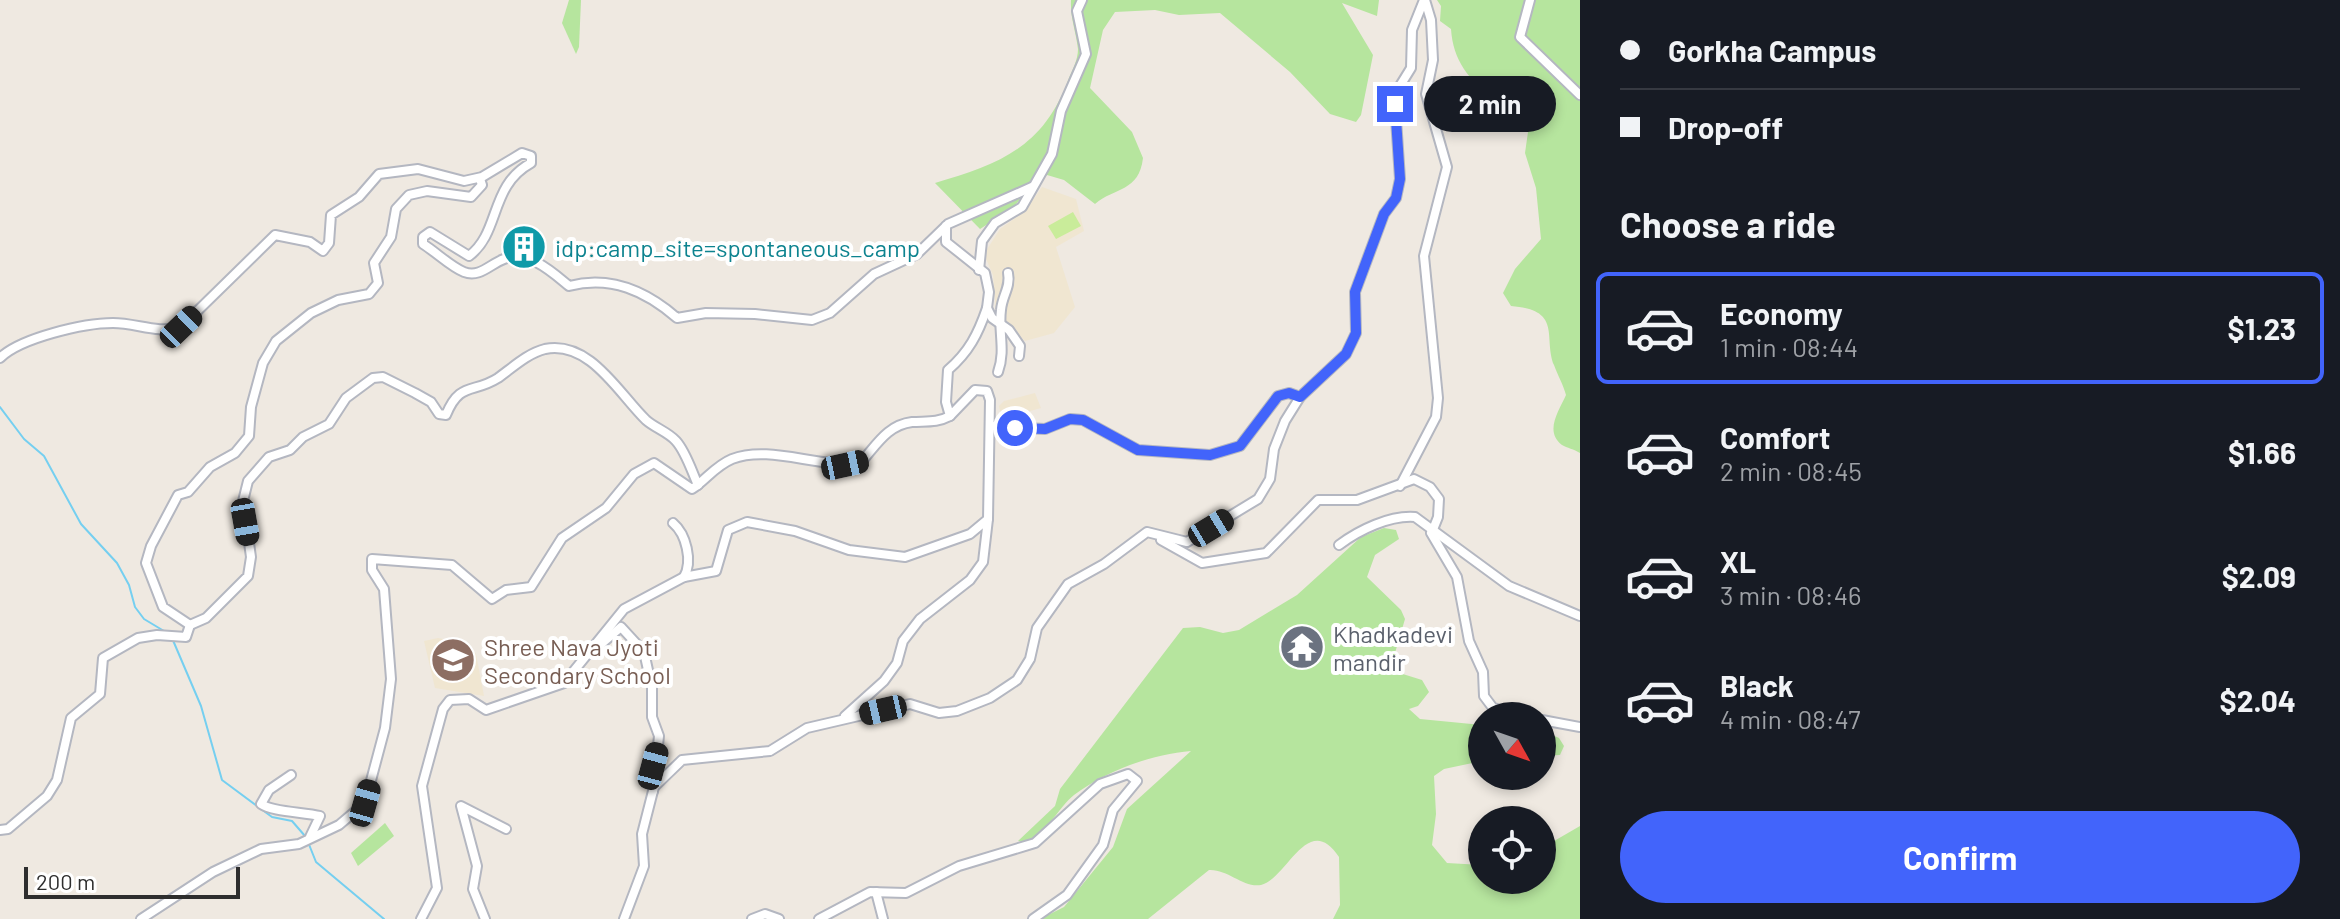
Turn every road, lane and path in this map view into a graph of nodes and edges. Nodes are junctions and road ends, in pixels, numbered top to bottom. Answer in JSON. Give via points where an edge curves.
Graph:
{"nodes":[{"id":1,"x":1082,"y":0,"type":"edge"},
{"id":2,"x":1424,"y":0,"type":"edge"},
{"id":3,"x":1530,"y":0,"type":"edge"},
{"id":4,"x":1580,"y":95,"type":"edge"},
{"id":5,"x":480,"y":179,"type":"junction"},
{"id":6,"x":1032,"y":187,"type":"junction"},
{"id":7,"x":946,"y":226,"type":"junction"},
{"id":8,"x":979,"y":270,"type":"junction"},
{"id":9,"x":1008,"y":273,"type":"dead end"},
{"id":10,"x":987,"y":308,"type":"junction"},
{"id":11,"x":1000,"y":323,"type":"junction"},
{"id":12,"x":1019,"y":356,"type":"dead end"},
{"id":13,"x":0,"y":358,"type":"edge"},
{"id":14,"x":998,"y":372,"type":"dead end"},
{"id":15,"x":1300,"y":397,"type":"junction"},
{"id":16,"x":950,"y":416,"type":"junction"},
{"id":17,"x":991,"y":426,"type":"junction"},
{"id":18,"x":698,"y":485,"type":"junction"},
{"id":19,"x":1401,"y":485,"type":"junction"},
{"id":20,"x":988,"y":519,"type":"junction"},
{"id":21,"x":673,"y":523,"type":"dead end"},
{"id":22,"x":1430,"y":530,"type":"junction"},
{"id":23,"x":1147,"y":532,"type":"junction"},
{"id":24,"x":1339,"y":545,"type":"dead end"},
{"id":25,"x":684,"y":577,"type":"junction"},
{"id":26,"x":1580,"y":616,"type":"edge"},
{"id":27,"x":190,"y":625,"type":"junction"},
{"id":28,"x":589,"y":653,"type":"junction"},
{"id":29,"x":1488,"y":702,"type":"edge"},
{"id":30,"x":829,"y":723,"type":"junction"},
{"id":31,"x":1556,"y":723,"type":"edge"},
{"id":32,"x":1580,"y":727,"type":"edge"},
{"id":33,"x":291,"y":775,"type":"dead end"},
{"id":34,"x":653,"y":791,"type":"junction"},
{"id":35,"x":506,"y":829,"type":"dead end"},
{"id":36,"x":0,"y":830,"type":"edge"},
{"id":37,"x":309,"y":838,"type":"junction"},
{"id":38,"x":876,"y":892,"type":"junction"},
{"id":39,"x":141,"y":919,"type":"edge"},
{"id":40,"x":421,"y":919,"type":"edge"},
{"id":41,"x":485,"y":919,"type":"edge"},
{"id":42,"x":624,"y":919,"type":"edge"},
{"id":43,"x":752,"y":919,"type":"edge"},
{"id":44,"x":779,"y":919,"type":"edge"},
{"id":45,"x":819,"y":919,"type":"edge"},
{"id":46,"x":883,"y":919,"type":"edge"},
{"id":47,"x":1033,"y":919,"type":"edge"}],
"edges":[{"from":1,"to":6,"type":"street","via":[[1077,11],[1086,54],[1061,111],[1052,154]]},
{"from":2,"to":15,"type":"street","via":[[1412,30],[1411,68],[1395,104],[1400,179],[1355,292],[1356,333],[1346,354]]},
{"from":2,"to":19,"type":"street","via":[[1433,60],[1426,94],[1447,167],[1424,256],[1438,398],[1436,417]]},
{"from":3,"to":4,"type":"street","via":[[1520,37]]},
{"from":5,"to":7,"type":"street","via":[[522,153],[531,156],[531,163],[504,185],[479,249],[469,256],[430,232],[423,244],[463,272],[479,273],[515,256],[549,267],[569,286],[599,281],[622,285],[655,298],[677,318],[706,313],[812,320],[830,313],[874,274],[917,254]]},
{"from":5,"to":13,"type":"street","via":[[464,181],[418,169],[379,174],[359,197],[331,215],[329,243],[323,251],[301,239],[275,235],[181,327],[91,326],[20,343]]},
{"from":5,"to":27,"type":"street","via":[[482,185],[471,197],[427,191],[409,195],[396,209],[391,237],[374,263],[374,290],[311,313],[266,354],[249,436],[235,453],[178,495],[146,563],[163,607]]},
{"from":6,"to":7,"type":"street"},
{"from":6,"to":8,"type":"street","via":[[1022,207],[995,223],[982,241]]},
{"from":7,"to":8,"type":"street","via":[[946,242]]},
{"from":8,"to":10,"type":"street","via":[[988,280]]},
{"from":9,"to":11,"type":"street"},
{"from":10,"to":11,"type":"street"},
{"from":10,"to":16,"type":"street","via":[[977,336],[948,370]]},
{"from":11,"to":12,"type":"street","via":[[1020,346]]},
{"from":11,"to":14,"type":"street","via":[[1004,358]]},
{"from":15,"to":17,"type":"street","via":[[1278,396],[1240,446],[1210,455],[1138,450],[1083,420],[1045,429]]},
{"from":15,"to":23,"type":"street","via":[[1285,421],[1270,479],[1258,499],[1187,542]]},
{"from":16,"to":17,"type":"street","via":[[982,388],[990,400]]},
{"from":16,"to":18,"type":"street","via":[[939,422],[907,422],[880,437],[861,462],[845,465],[750,454],[712,470]]},
{"from":17,"to":20,"type":"street"},
{"from":18,"to":27,"type":"street","via":[[677,441],[652,425],[604,372],[579,353],[546,349],[496,379],[463,389],[446,415],[383,377],[373,378],[346,398],[329,424],[269,457],[248,481],[243,501],[251,557],[248,576],[206,618]]},
{"from":18,"to":37,"type":"street","via":[[692,489],[654,463],[644,468],[606,508],[562,538],[531,587],[506,590],[492,599],[452,565],[372,559],[386,602],[391,679],[385,728],[365,803],[339,825]]},
{"from":19,"to":22,"type":"street","via":[[1414,479],[1439,499],[1438,517]]},
{"from":19,"to":23,"type":"street","via":[[1357,500],[1318,500],[1266,553],[1202,563]]},
{"from":20,"to":25,"type":"street","via":[[970,534],[905,557],[849,550],[795,531],[747,522],[728,530],[716,571]]},
{"from":20,"to":30,"type":"street","via":[[983,562],[970,580],[920,619],[903,641],[897,663],[860,706]]},
{"from":21,"to":25,"type":"street","via":[[687,549]]},
{"from":22,"to":24,"type":"street","via":[[1415,517],[1404,517],[1357,531]]},
{"from":22,"to":26,"type":"street","via":[[1509,586]]},
{"from":22,"to":29,"type":"street","via":[[1457,577],[1469,641]]},
{"from":23,"to":30,"type":"street","via":[[1068,584],[1037,628],[1030,659],[1017,680],[990,698],[957,711],[939,713],[910,704]]},
{"from":25,"to":28,"type":"street","via":[[624,609]]},
{"from":27,"to":36,"type":"street","via":[[186,637],[138,638],[103,658],[100,694],[71,718],[57,780],[47,796]]},
{"from":28,"to":34,"type":"street","via":[[621,627],[644,652],[659,736]]},
{"from":28,"to":40,"type":"street","via":[[564,683],[486,710],[469,699],[450,700],[443,709],[422,786],[437,888]]},
{"from":30,"to":34,"type":"street","via":[[807,728],[770,751],[682,760]]},
{"from":31,"to":32,"type":"street"},
{"from":33,"to":37,"type":"street","via":[[269,790],[261,804],[320,816]]},
{"from":34,"to":42,"type":"street","via":[[642,834],[644,866]]},
{"from":35,"to":41,"type":"street","via":[[461,806],[477,866],[473,889]]},
{"from":37,"to":39,"type":"street","via":[[261,849],[213,872]]},
{"from":38,"to":45,"type":"street"},
{"from":38,"to":46,"type":"street"},
{"from":38,"to":47,"type":"street","via":[[906,893],[959,866],[1035,843],[1100,784],[1128,774],[1137,781],[1113,810],[1103,845],[1067,895]]},
{"from":43,"to":44,"type":"street","via":[[765,914]]}]}
